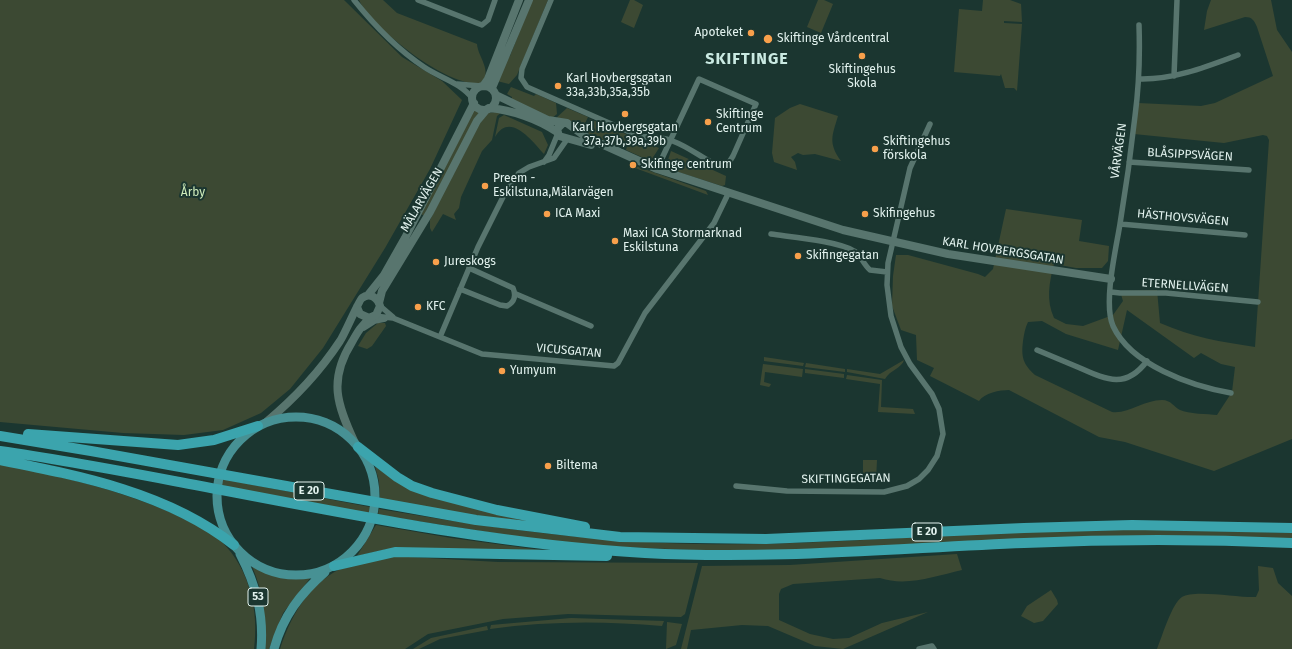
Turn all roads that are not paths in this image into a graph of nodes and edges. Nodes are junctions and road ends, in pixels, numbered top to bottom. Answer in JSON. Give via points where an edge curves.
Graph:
{"nodes":[{"id":1,"x":354,"y":0,"type":"edge"},
{"id":2,"x":418,"y":0,"type":"edge"},
{"id":3,"x":495,"y":0,"type":"edge"},
{"id":4,"x":519,"y":0,"type":"edge"},
{"id":5,"x":529,"y":0,"type":"edge"},
{"id":6,"x":551,"y":0,"type":"edge"},
{"id":7,"x":1177,"y":0,"type":"edge"},
{"id":8,"x":1139,"y":25,"type":"dead end"},
{"id":9,"x":1238,"y":55,"type":"dead end"},
{"id":10,"x":1174,"y":76,"type":"junction"},
{"id":11,"x":1139,"y":79,"type":"junction"},
{"id":12,"x":456,"y":84,"type":"junction"},
{"id":13,"x":482,"y":86,"type":"junction"},
{"id":14,"x":494,"y":92,"type":"junction"},
{"id":15,"x":473,"y":101,"type":"junction"},
{"id":16,"x":488,"y":109,"type":"junction"},
{"id":17,"x":567,"y":124,"type":"junction"},
{"id":18,"x":930,"y":124,"type":"dead end"},
{"id":19,"x":557,"y":132,"type":"junction"},
{"id":20,"x":568,"y":138,"type":"junction"},
{"id":21,"x":672,"y":140,"type":"junction"},
{"id":22,"x":544,"y":162,"type":"junction"},
{"id":23,"x":1129,"y":162,"type":"junction"},
{"id":24,"x":657,"y":169,"type":"junction"},
{"id":25,"x":1249,"y":170,"type":"dead end"},
{"id":26,"x":728,"y":194,"type":"junction"},
{"id":27,"x":1120,"y":224,"type":"junction"},
{"id":28,"x":771,"y":234,"type":"dead end"},
{"id":29,"x":1245,"y":235,"type":"dead end"},
{"id":30,"x":892,"y":243,"type":"junction"},
{"id":31,"x":469,"y":268,"type":"junction"},
{"id":32,"x":886,"y":272,"type":"junction"},
{"id":33,"x":1112,"y":279,"type":"junction"},
{"id":34,"x":460,"y":289,"type":"junction"},
{"id":35,"x":1111,"y":292,"type":"junction"},
{"id":36,"x":516,"y":294,"type":"junction"},
{"id":37,"x":368,"y":296,"type":"junction"},
{"id":38,"x":1258,"y":302,"type":"dead end"},
{"id":39,"x":379,"y":304,"type":"junction"},
{"id":40,"x":357,"y":307,"type":"junction"},
{"id":41,"x":372,"y":317,"type":"junction"},
{"id":42,"x":393,"y":318,"type":"junction"},
{"id":43,"x":591,"y":326,"type":"dead end"},
{"id":44,"x":359,"y":331,"type":"junction"},
{"id":45,"x":440,"y":337,"type":"junction"},
{"id":46,"x":1037,"y":350,"type":"dead end"},
{"id":47,"x":1147,"y":361,"type":"junction"},
{"id":48,"x":1231,"y":393,"type":"dead end"},
{"id":49,"x":262,"y":425,"type":"junction"},
{"id":50,"x":0,"y":432,"type":"edge"},
{"id":51,"x":0,"y":436,"type":"edge"},
{"id":52,"x":357,"y":445,"type":"junction"},
{"id":53,"x":0,"y":451,"type":"edge"},
{"id":54,"x":0,"y":460,"type":"edge"},
{"id":55,"x":736,"y":486,"type":"dead end"},
{"id":56,"x":1292,"y":528,"type":"edge"},
{"id":57,"x":620,"y":537,"type":"junction"},
{"id":58,"x":1292,"y":544,"type":"edge"},
{"id":59,"x":236,"y":547,"type":"junction"},
{"id":60,"x":647,"y":553,"type":"junction"},
{"id":61,"x":331,"y":567,"type":"junction"},
{"id":62,"x":261,"y":649,"type":"edge"},
{"id":63,"x":274,"y":649,"type":"edge"},
{"id":64,"x":920,"y":649,"type":"edge"},
{"id":65,"x":934,"y":649,"type":"edge"}],
"edges":[{"from":1,"to":12,"type":"street","via":[[402,51],[424,67]]},
{"from":2,"to":3,"type":"street","via":[[482,24],[488,20]]},
{"from":4,"to":13,"type":"main road","via":[[491,73]]},
{"from":5,"to":14,"type":"main road"},
{"from":6,"to":21,"type":"street","via":[[522,69],[521,78],[524,83],[536,92],[641,137],[654,136]]},
{"from":7,"to":10,"type":"street"},
{"from":8,"to":11,"type":"street","name":"VÅRVÄGEN"},
{"from":9,"to":10,"type":"street"},
{"from":10,"to":11,"type":"street"},
{"from":11,"to":23,"type":"street","name":"VÅRVÄGEN"},
{"from":12,"to":13,"type":"street"},
{"from":12,"to":15,"type":"street"},
{"from":13,"to":14,"type":"main road"},
{"from":13,"to":15,"type":"main road","via":[[475,90]]},
{"from":14,"to":16,"type":"main road","via":[[496,102]]},
{"from":14,"to":17,"type":"main road","name":"KARL HOVBERGSGATAN","via":[[548,120]]},
{"from":15,"to":16,"type":"main road","via":[[480,109]]},
{"from":15,"to":37,"type":"main road","name":"MÄLARVÄGEN","via":[[405,238],[384,275]]},
{"from":16,"to":19,"type":"main road","via":[[505,109]]},
{"from":16,"to":39,"type":"main road","name":"MÄLARVÄGEN","via":[[477,121],[430,212],[382,290]]},
{"from":17,"to":19,"type":"main road","via":[[558,127]]},
{"from":17,"to":20,"type":"main road","via":[[572,133]]},
{"from":17,"to":24,"type":"main road","name":"KARL HOVBERGSGATAN","via":[[586,137]]},
{"from":18,"to":30,"type":"street","via":[[910,168]]},
{"from":19,"to":20,"type":"main road","via":[[562,138]]},
{"from":19,"to":22,"type":"street"},
{"from":20,"to":22,"type":"street","via":[[554,158]]},
{"from":20,"to":24,"type":"main road","name":"KARL HOVBERGSGATAN","via":[[585,142],[644,167]]},
{"from":21,"to":21,"type":"street","via":[[718,166],[728,164],[756,104],[698,79]]},
{"from":21,"to":24,"type":"street"},
{"from":22,"to":31,"type":"street","via":[[519,173],[507,189]]},
{"from":23,"to":25,"type":"street","name":"BLÅSIPPSVÄGEN"},
{"from":23,"to":27,"type":"street","name":"VÅRVÄGEN"},
{"from":24,"to":26,"type":"main road","name":"KARL HOVBERGSGATAN"},
{"from":26,"to":30,"type":"main road","name":"KARL HOVBERGSGATAN","via":[[843,230],[851,236]]},
{"from":26,"to":45,"type":"street","name":"VICUSGATAN","via":[[714,223],[645,313],[616,365],[482,354]]},
{"from":27,"to":29,"type":"street","name":"HÄSTHOVSVÄGEN"},
{"from":27,"to":33,"type":"street","name":"VÅRVÄGEN"},
{"from":28,"to":32,"type":"street","via":[[822,241],[852,249],[870,270]]},
{"from":30,"to":32,"type":"street","name":"SKIFTINGEGATAN"},
{"from":30,"to":33,"type":"main road","name":"KARL HOVBERGSGATAN","via":[[992,262]]},
{"from":31,"to":34,"type":"street"},
{"from":31,"to":36,"type":"street","via":[[513,288]]},
{"from":32,"to":55,"type":"street","name":"SKIFTINGEGATAN","via":[[888,304],[896,335],[910,364],[932,394],[941,417],[941,443],[937,456],[928,470],[907,486],[884,492],[787,491]]},
{"from":33,"to":35,"type":"street","name":"VÅRVÄGEN"},
{"from":34,"to":36,"type":"street","via":[[504,306],[511,304]]},
{"from":34,"to":45,"type":"street"},
{"from":35,"to":38,"type":"street","name":"ETERNELLVÄGEN","via":[[1166,293]]},
{"from":35,"to":47,"type":"street","name":"VÅRVÄGEN","via":[[1110,316],[1116,331],[1124,343]]},
{"from":36,"to":43,"type":"street"},
{"from":37,"to":39,"type":"main road","via":[[374,297]]},
{"from":37,"to":40,"type":"main road","via":[[360,300]]},
{"from":39,"to":41,"type":"main road","via":[[379,310]]},
{"from":39,"to":42,"type":"street","name":"VICUSGATAN"},
{"from":40,"to":41,"type":"main road","via":[[361,315]]},
{"from":40,"to":49,"type":"main road","via":[[344,335],[309,382]]},
{"from":41,"to":42,"type":"street","name":"VICUSGATAN"},
{"from":41,"to":44,"type":"main road"},
{"from":42,"to":44,"type":"street","via":[[375,321]]},
{"from":42,"to":45,"type":"street","name":"VICUSGATAN"},
{"from":44,"to":52,"type":"main road","via":[[340,365],[337,386],[337,399],[342,416]]},
{"from":46,"to":47,"type":"street","via":[[1111,380],[1134,375]]},
{"from":47,"to":48,"type":"street","name":"VÅRVÄGEN","via":[[1187,382]]},
{"from":49,"to":50,"type":"highway","via":[[214,440],[178,445]]},
{"from":49,"to":52,"type":"main road","number":"53","via":[[292,417],[307,418],[326,423],[344,433]]},
{"from":49,"to":59,"type":"main road","number":"53","via":[[236,445],[226,460],[218,483],[217,507],[223,526]]},
{"from":51,"to":57,"type":"highway","number":"E 20","via":[[476,520]]},
{"from":52,"to":57,"type":"highway","number":"E 20","via":[[397,477],[432,493],[504,511],[607,530]]},
{"from":52,"to":61,"type":"main road","number":"53","via":[[367,461],[374,484],[374,510],[366,533],[356,548]]},
{"from":53,"to":60,"type":"highway","number":"E 20","via":[[97,466],[467,535]]},
{"from":54,"to":59,"type":"highway","via":[[71,475],[142,496],[208,525]]},
{"from":56,"to":57,"type":"highway","number":"E 20","via":[[1132,525],[766,539]]},
{"from":58,"to":60,"type":"highway","number":"E 20","via":[[1201,540],[1091,540],[788,555]]},
{"from":59,"to":61,"type":"main road","number":"53","via":[[247,559],[278,574],[306,575]]},
{"from":59,"to":62,"type":"main road","number":"53","via":[[256,591],[262,621]]},
{"from":60,"to":61,"type":"highway","number":"E 20","via":[[587,556],[395,552]]},
{"from":61,"to":63,"type":"main road","number":"53","via":[[297,600],[282,626]]},
{"from":64,"to":65,"type":"street","via":[[928,645]]}]}
